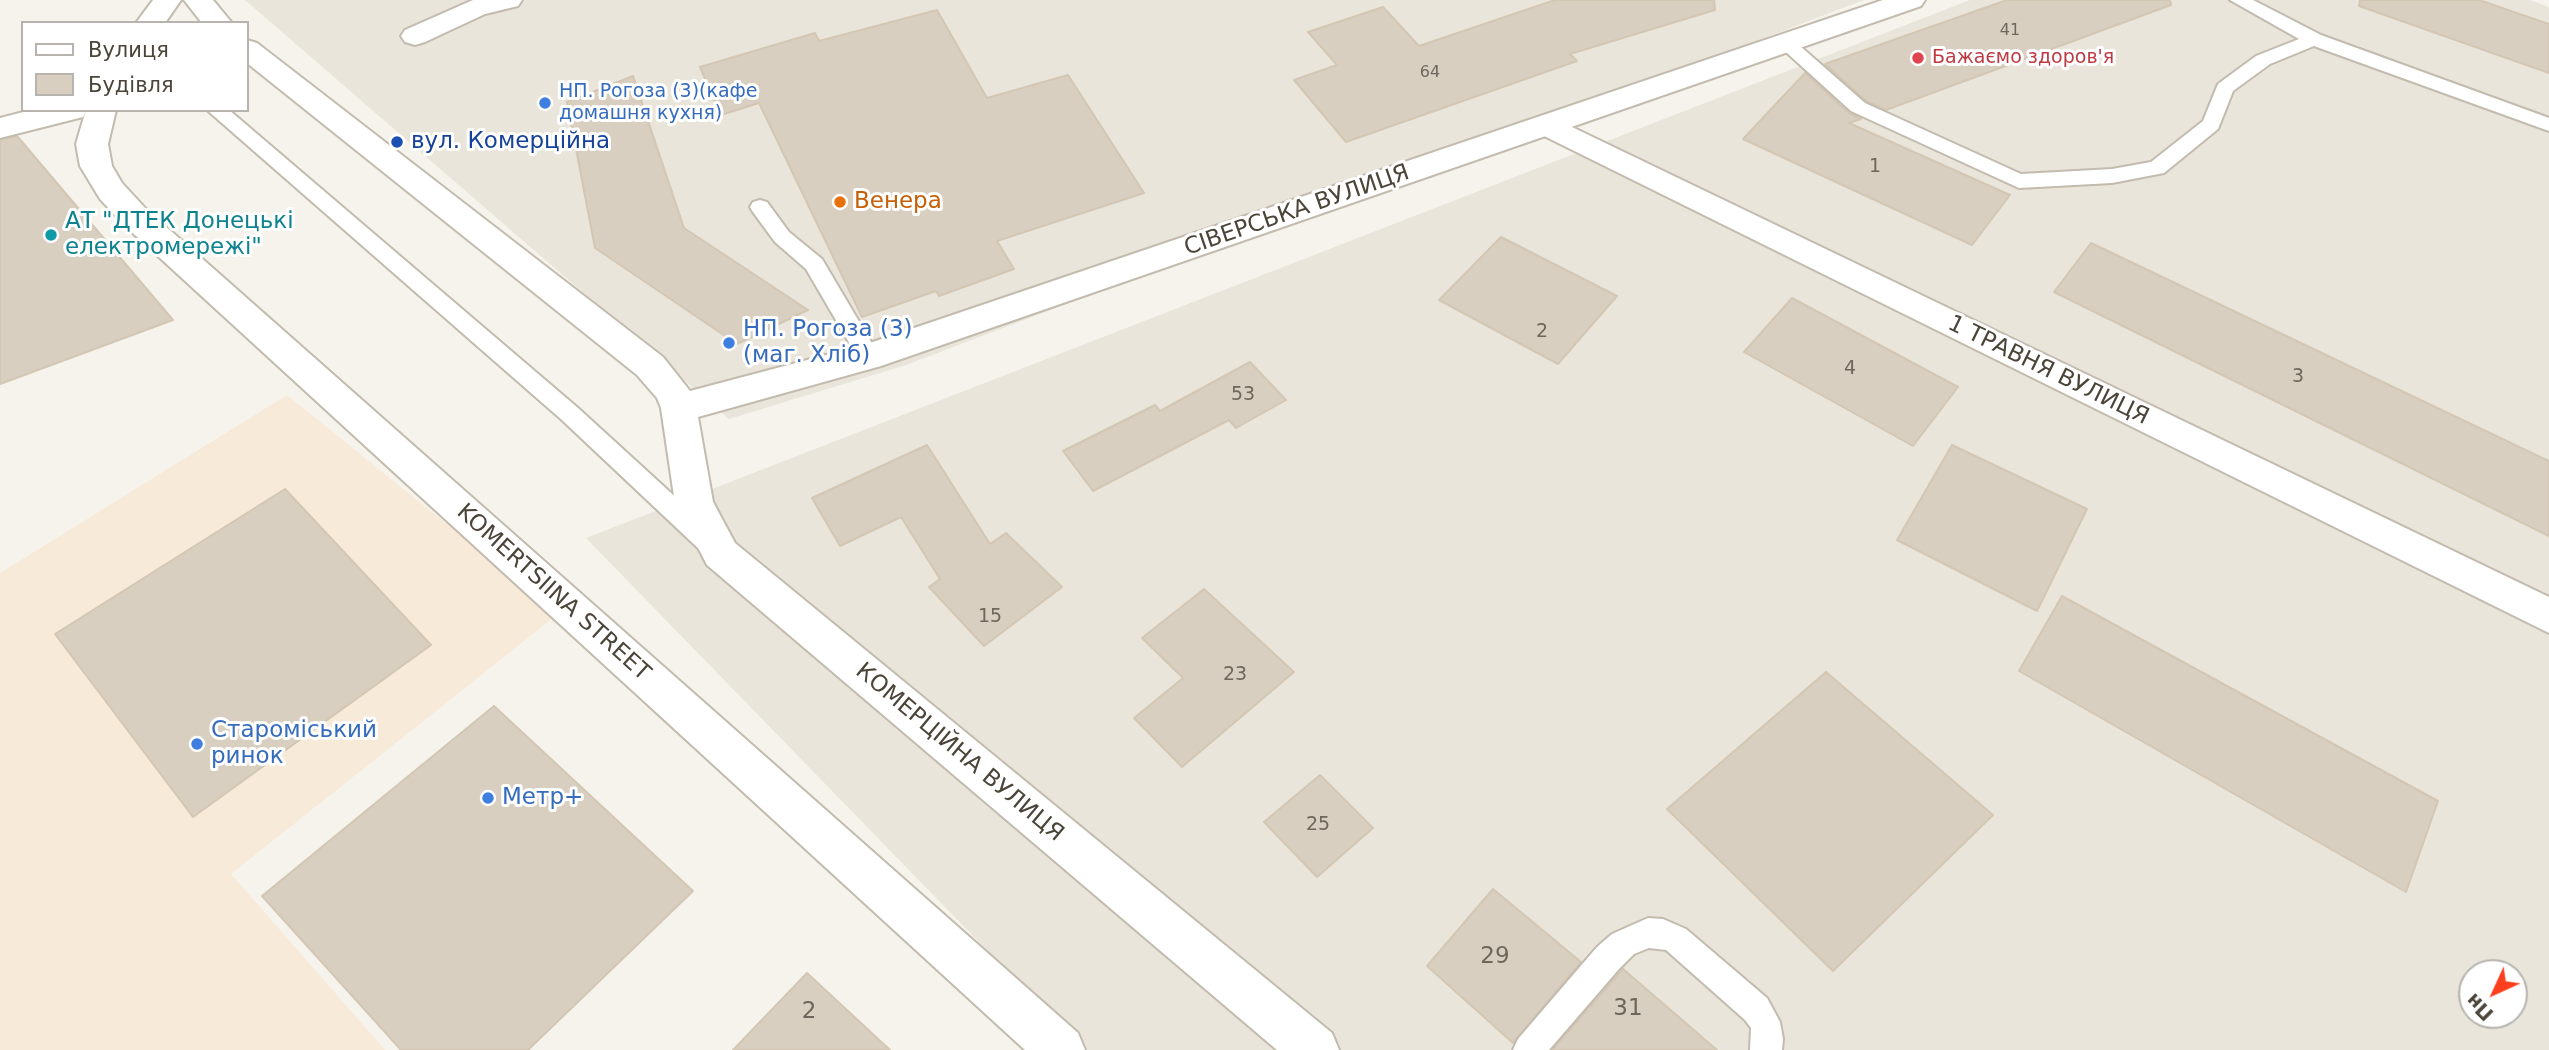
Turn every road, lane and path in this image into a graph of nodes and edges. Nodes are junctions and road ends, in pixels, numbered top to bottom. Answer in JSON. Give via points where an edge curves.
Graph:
{"nodes":[{"id":1,"x":167,"y":0,"type":"edge"},
{"id":2,"x":198,"y":0,"type":"edge"},
{"id":3,"x":508,"y":0,"type":"edge"},
{"id":4,"x":1911,"y":0,"type":"edge"},
{"id":5,"x":2239,"y":0,"type":"edge"},
{"id":6,"x":151,"y":21,"type":"edge"},
{"id":7,"x":216,"y":21,"type":"edge"},
{"id":8,"x":415,"y":36,"type":"dead end"},
{"id":9,"x":2314,"y":38,"type":"junction"},
{"id":10,"x":1785,"y":43,"type":"junction"},
{"id":11,"x":248,"y":50,"type":"edge"},
{"id":12,"x":64,"y":112,"type":"edge"},
{"id":13,"x":100,"y":112,"type":"edge"},
{"id":14,"x":219,"y":112,"type":"edge"},
{"id":15,"x":1547,"y":125,"type":"junction"},
{"id":16,"x":2549,"y":125,"type":"edge"},
{"id":17,"x":0,"y":128,"type":"edge"},
{"id":18,"x":760,"y":207,"type":"dead end"},
{"id":19,"x":869,"y":357,"type":"junction"},
{"id":20,"x":679,"y":408,"type":"junction"},
{"id":21,"x":720,"y":554,"type":"junction"},
{"id":22,"x":2549,"y":616,"type":"edge"},
{"id":23,"x":1061,"y":1050,"type":"edge"},
{"id":24,"x":1315,"y":1050,"type":"edge"},
{"id":25,"x":1530,"y":1050,"type":"edge"},
{"id":26,"x":1766,"y":1050,"type":"edge"}],
"edges":[{"from":1,"to":6,"type":"street"},
{"from":2,"to":7,"type":"street"},
{"from":3,"to":8,"type":"street","via":[[475,8]]},
{"from":4,"to":10,"type":"street","name":"СІВЕРСЬКА ВУЛИЦЯ"},
{"from":5,"to":9,"type":"lane"},
{"from":9,"to":10,"type":"lane","via":[[2263,60],[2225,88],[2211,124],[2157,168],[2112,176],[2019,181],[1858,107]]},
{"from":9,"to":16,"type":"lane"},
{"from":10,"to":15,"type":"street","name":"СІВЕРСЬКА ВУЛИЦЯ"},
{"from":11,"to":20,"type":"street","via":[[632,350],[662,379]]},
{"from":12,"to":17,"type":"street"},
{"from":13,"to":23,"type":"street","name":"KOMERTSIINA STREET","via":[[92,144],[96,166],[135,217]]},
{"from":14,"to":21,"type":"lane","via":[[570,414]]},
{"from":15,"to":19,"type":"street","name":"СІВЕРСЬКА ВУЛИЦЯ"},
{"from":15,"to":22,"type":"street","name":"1 ТРАВНЯ ВУЛИЦЯ"},
{"from":18,"to":19,"type":"lane","via":[[782,237],[814,264]]},
{"from":19,"to":20,"type":"street","name":"СІВЕРСЬКА ВУЛИЦЯ"},
{"from":20,"to":21,"type":"street","name":"КОМЕРЦІЙНА ВУЛИЦЯ","via":[[694,503]]},
{"from":21,"to":24,"type":"street","name":"КОМЕРЦІЙНА ВУЛИЦЯ"},
{"from":25,"to":26,"type":"lane","via":[[1608,958],[1623,944],[1648,933],[1675,939],[1756,1009],[1765,1022]]}]}
